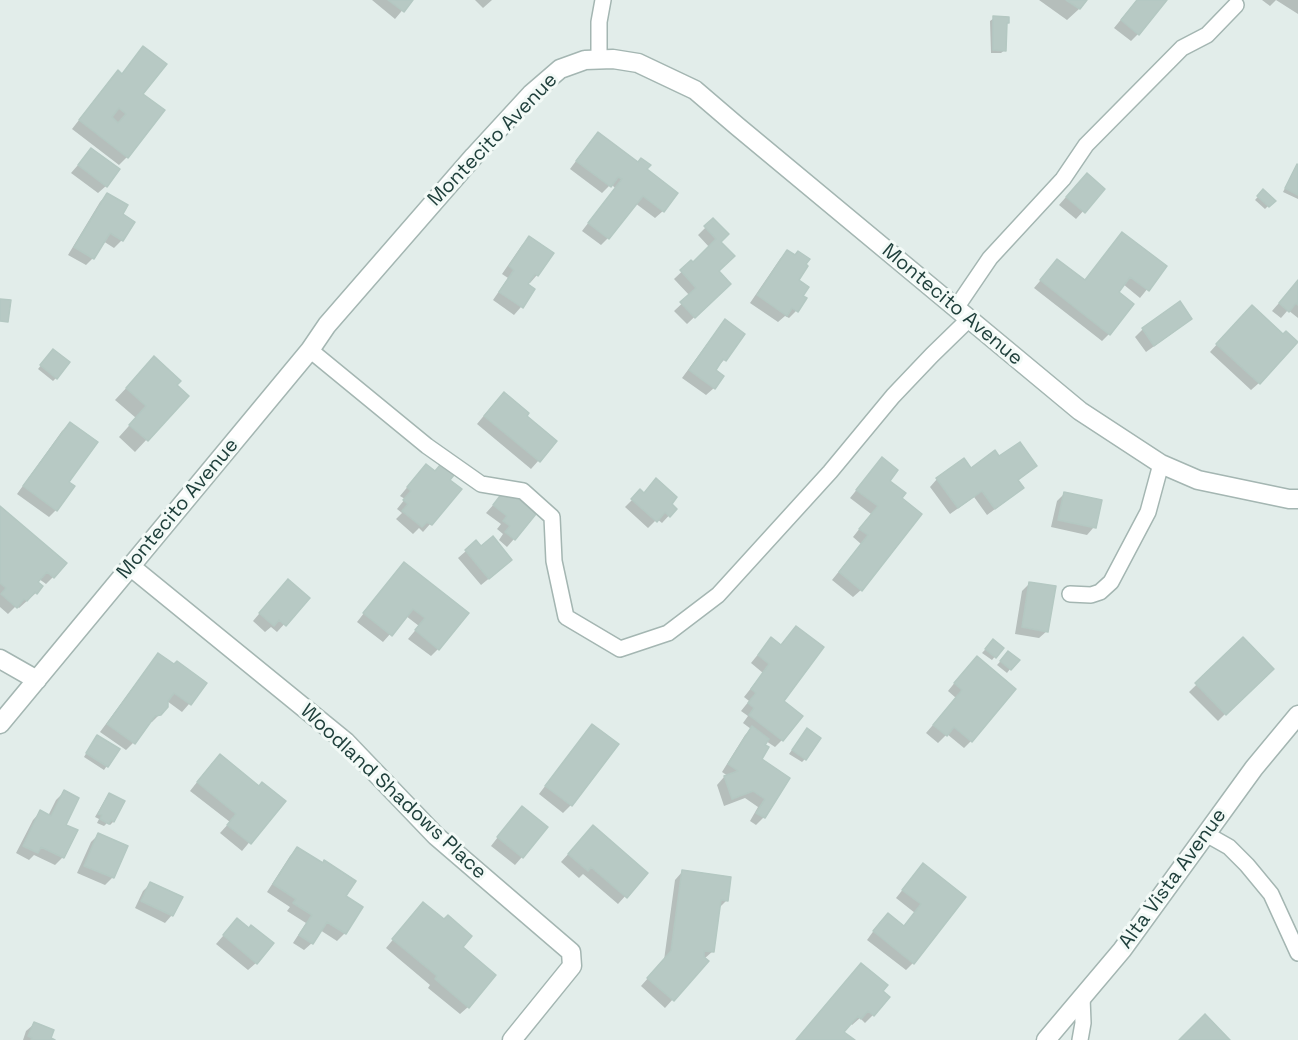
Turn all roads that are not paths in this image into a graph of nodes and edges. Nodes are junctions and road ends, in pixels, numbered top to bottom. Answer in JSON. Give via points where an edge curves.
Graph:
{"nodes":[{"id":1,"x":603,"y":0,"type":"edge"},
{"id":2,"x":1236,"y":4,"type":"dead end"},
{"id":3,"x":599,"y":59,"type":"junction"},
{"id":4,"x":963,"y":313,"type":"junction"},
{"id":5,"x":310,"y":350,"type":"junction"},
{"id":6,"x":1161,"y":464,"type":"junction"},
{"id":7,"x":1298,"y":500,"type":"edge"},
{"id":8,"x":130,"y":566,"type":"junction"},
{"id":9,"x":1070,"y":594,"type":"dead end"},
{"id":10,"x":0,"y":659,"type":"edge"},
{"id":11,"x":37,"y":680,"type":"junction"},
{"id":12,"x":1298,"y":715,"type":"edge"},
{"id":13,"x":0,"y":724,"type":"edge"},
{"id":14,"x":1206,"y":834,"type":"junction"},
{"id":15,"x":1298,"y":953,"type":"edge"},
{"id":16,"x":1082,"y":997,"type":"junction"},
{"id":17,"x":512,"y":1040,"type":"edge"},
{"id":18,"x":1046,"y":1040,"type":"edge"},
{"id":19,"x":1080,"y":1040,"type":"edge"}],
"edges":[{"from":1,"to":3,"type":"lane","via":[[598,22]]},
{"from":2,"to":4,"type":"lane","via":[[1207,35],[1182,48],[1086,145],[1063,179],[990,258]]},
{"from":3,"to":4,"type":"street","name":"Montecito Avenue","via":[[638,63],[695,90]]},
{"from":3,"to":5,"type":"street","name":"Montecito Avenue","via":[[560,69],[531,94],[342,308]]},
{"from":4,"to":5,"type":"lane","via":[[932,355],[718,595],[668,633],[620,649],[566,616],[554,561],[552,517],[523,491],[481,484],[427,446]]},
{"from":4,"to":6,"type":"street","name":"Montecito Avenue","via":[[1080,411]]},
{"from":5,"to":8,"type":"street","name":"Montecito Avenue"},
{"from":6,"to":7,"type":"street","name":"Montecito Avenue","via":[[1198,480]]},
{"from":6,"to":9,"type":"lane","via":[[1148,512],[1111,582],[1091,595]]},
{"from":8,"to":11,"type":"street","name":"Montecito Avenue"},
{"from":8,"to":17,"type":"street","name":"Woodland Shadows Place","via":[[346,742],[436,836],[571,952],[572,966]]},
{"from":10,"to":11,"type":"street"},
{"from":11,"to":13,"type":"street","name":"Montecito Avenue"},
{"from":12,"to":14,"type":"street","name":"Alta Vista Avenue"},
{"from":14,"to":15,"type":"lane","via":[[1229,847],[1271,894]]},
{"from":14,"to":16,"type":"street","name":"Alta Vista Avenue","via":[[1122,950]]},
{"from":16,"to":18,"type":"street","name":"Alta Vista Avenue"},
{"from":16,"to":19,"type":"lane"}]}
